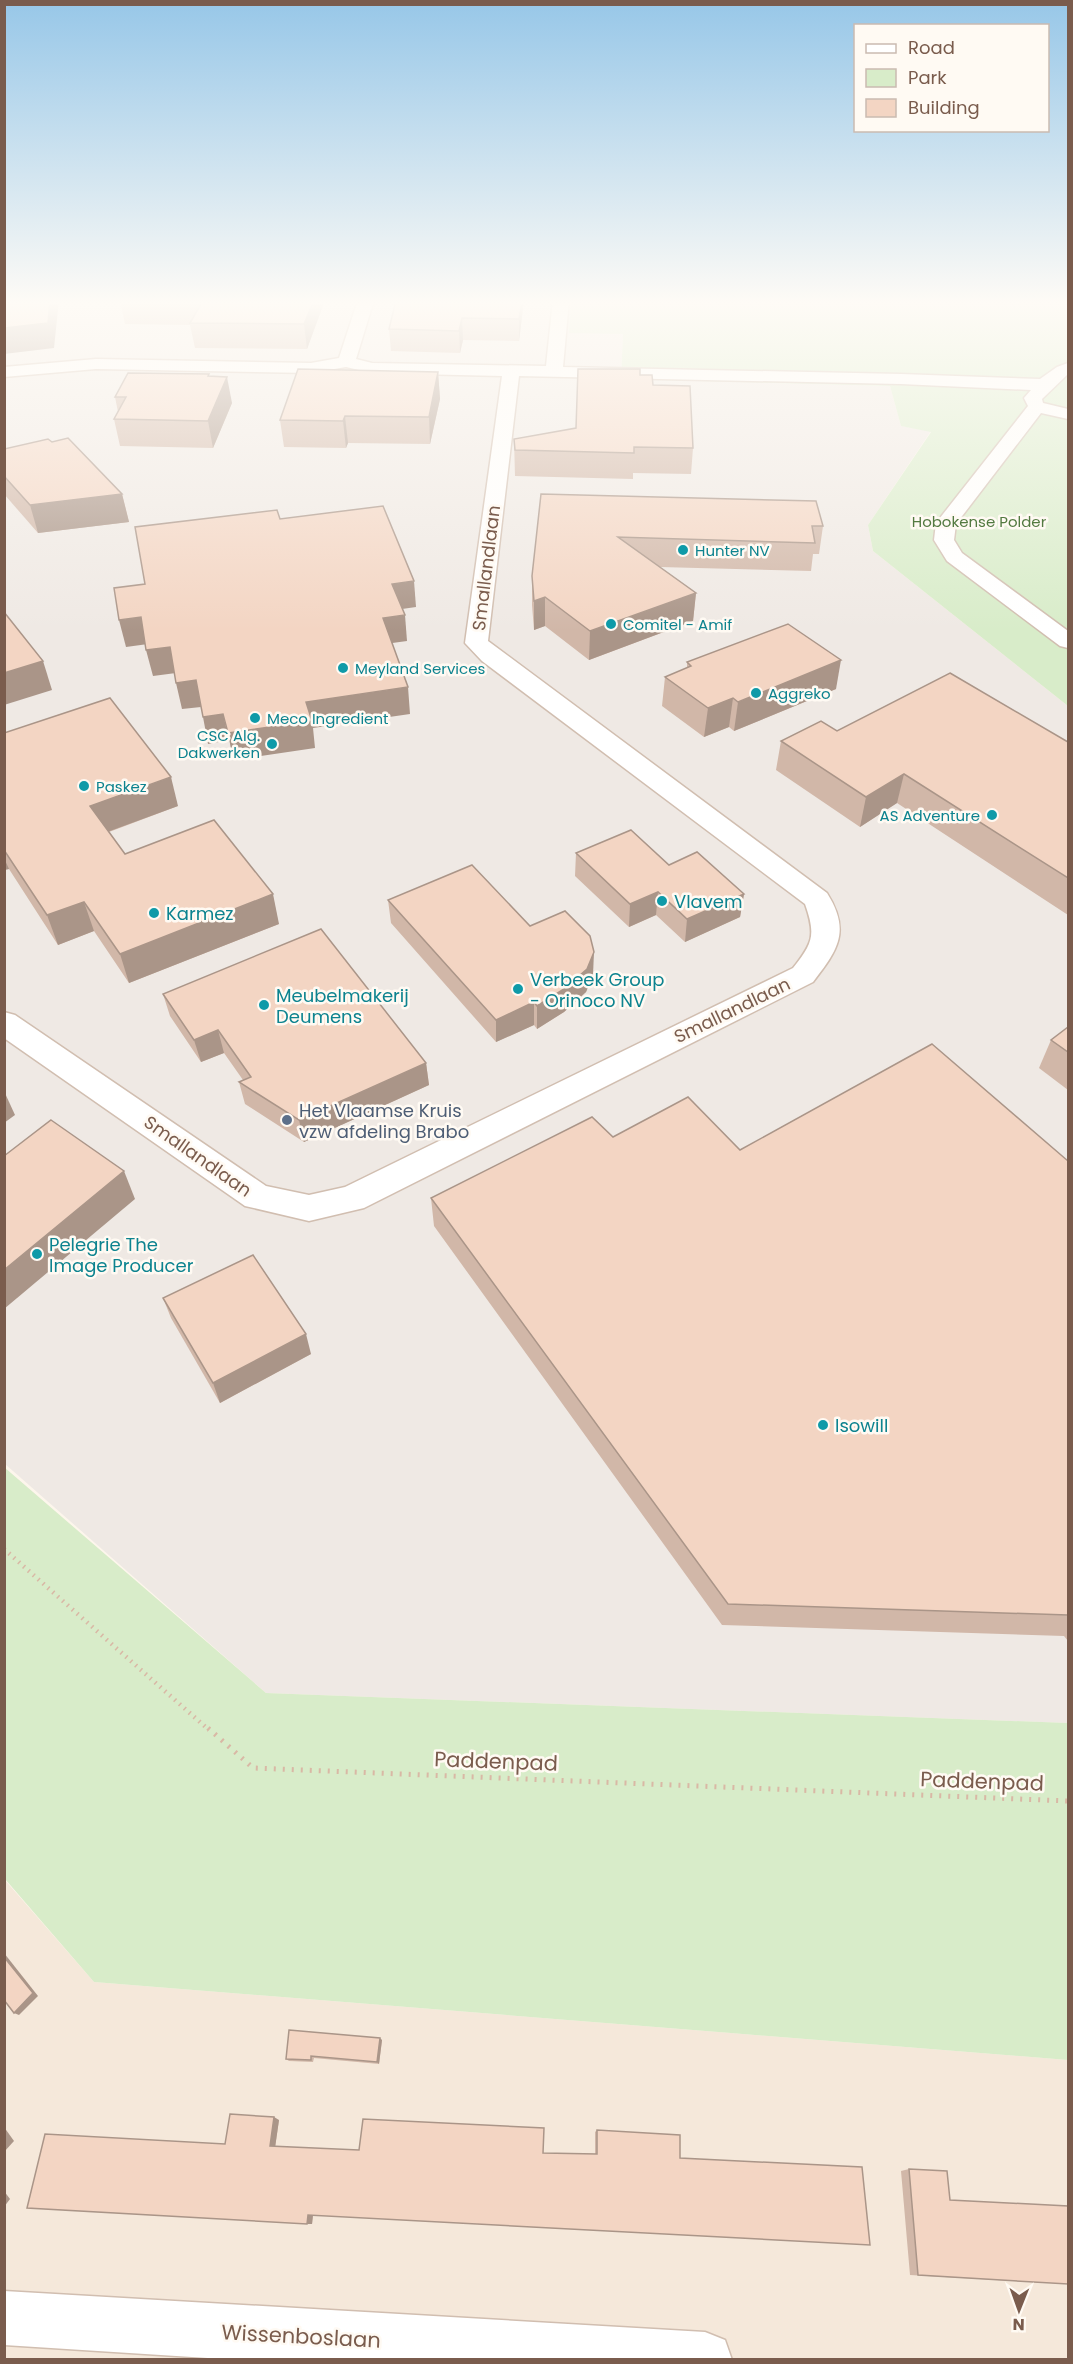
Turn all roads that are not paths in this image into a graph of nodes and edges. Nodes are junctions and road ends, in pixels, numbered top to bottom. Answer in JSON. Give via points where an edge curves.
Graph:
{"nodes":[{"id":1,"x":506,"y":410,"type":"edge"},
{"id":2,"x":1034,"y":410,"type":"edge"},
{"id":3,"x":1052,"y":410,"type":"edge"},
{"id":4,"x":1068,"y":414,"type":"edge"},
{"id":5,"x":1068,"y":641,"type":"edge"},
{"id":6,"x":4,"y":1023,"type":"edge"},
{"id":7,"x":4,"y":2318,"type":"edge"},
{"id":8,"x":705,"y":2360,"type":"edge"}],
"edges":[{"from":1,"to":6,"type":"street","name":"Smallandlaan","via":[[476,643],[817,899],[826,922],[825,946],[803,975],[352,1199],[309,1208],[256,1197]]},
{"from":2,"to":5,"type":"street","via":[[946,523],[944,540],[954,556]]},
{"from":3,"to":4,"type":"street"},
{"from":7,"to":8,"type":"street","name":"Wissenboslaan"}]}
